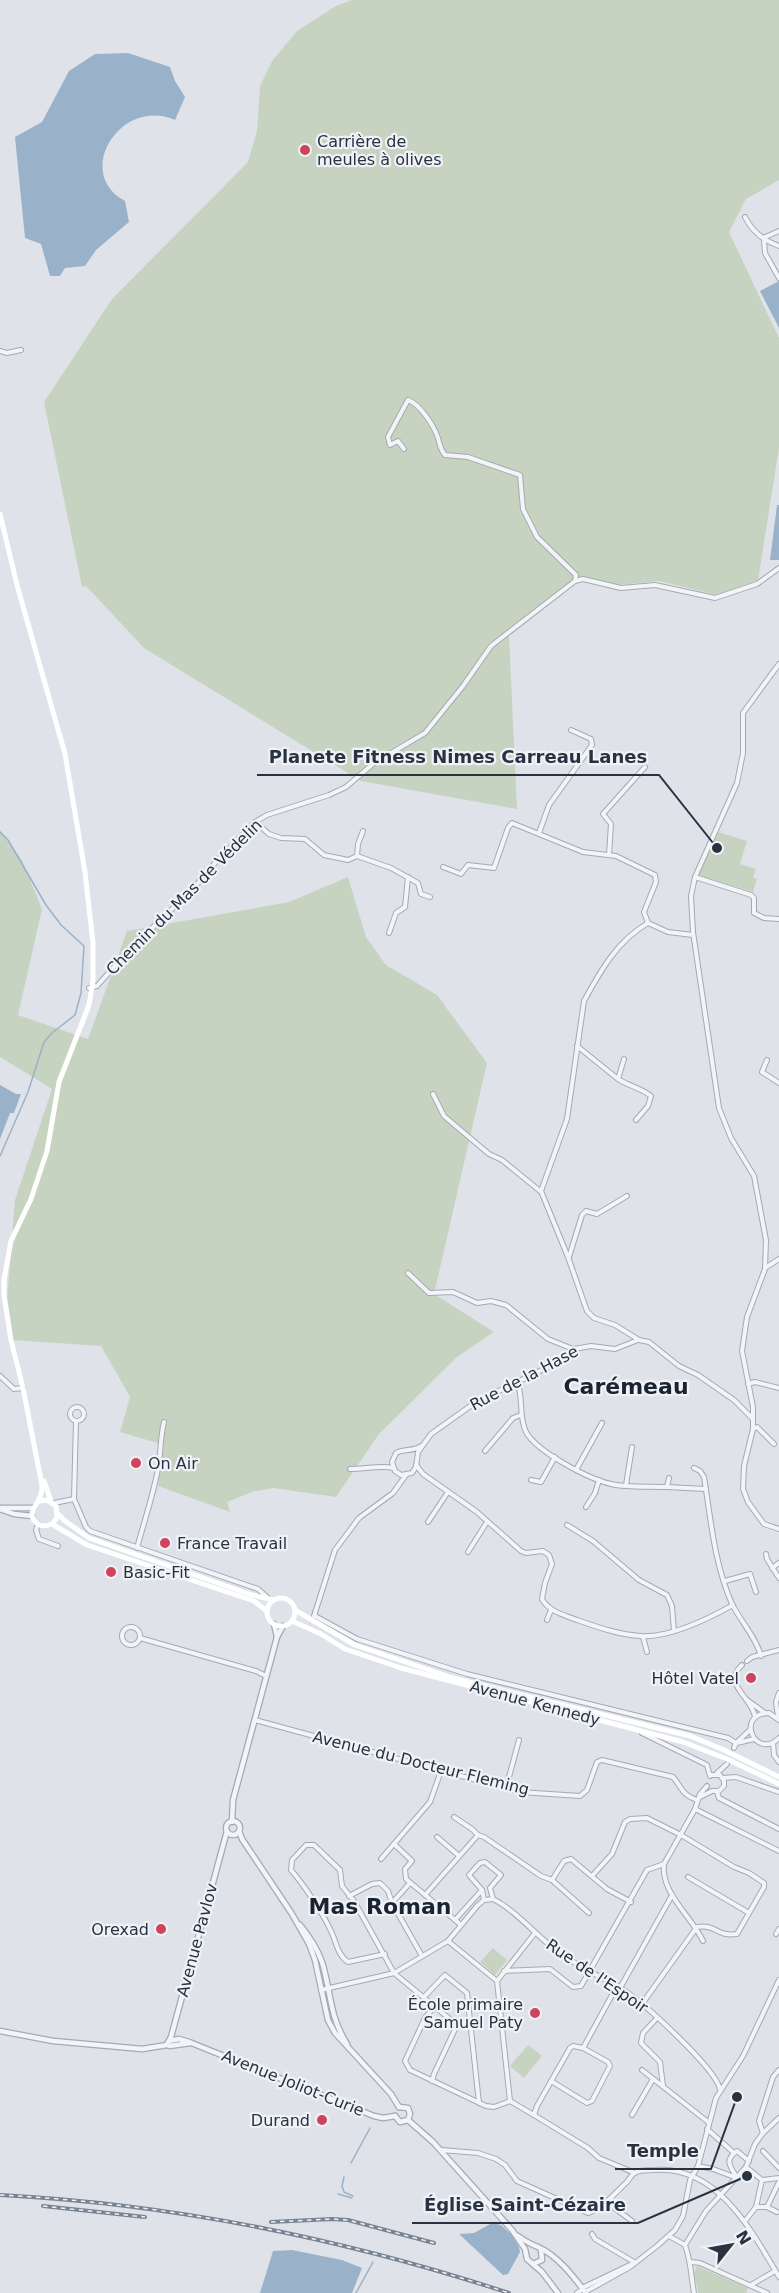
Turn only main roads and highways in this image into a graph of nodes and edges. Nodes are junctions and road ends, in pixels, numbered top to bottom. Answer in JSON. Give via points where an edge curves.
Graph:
{"nodes":[{"id":1,"x":0,"y":514,"type":"edge"},
{"id":2,"x":39,"y":1471,"type":"junction"},
{"id":3,"x":39,"y":1501,"type":"junction"},
{"id":4,"x":52,"y":1502,"type":"junction"},
{"id":5,"x":58,"y":1512,"type":"junction"},
{"id":6,"x":52,"y":1524,"type":"junction"},
{"id":7,"x":271,"y":1599,"type":"junction"},
{"id":8,"x":295,"y":1610,"type":"junction"},
{"id":9,"x":267,"y":1611,"type":"junction"},
{"id":10,"x":292,"y":1621,"type":"junction"},
{"id":11,"x":779,"y":1777,"type":"edge"},
{"id":12,"x":779,"y":1784,"type":"edge"}],
"edges":[{"from":1,"to":2,"type":"main road","via":[[65,754],[92,922],[91,984],[85,1013],[59,1082],[37,1183],[5,1262],[4,1295],[11,1340]]},
{"from":2,"to":3,"type":"main road"},
{"from":2,"to":4,"type":"main road"},
{"from":3,"to":4,"type":"main road"},
{"from":3,"to":6,"type":"main road","via":[[32,1516],[38,1524]]},
{"from":4,"to":5,"type":"main road"},
{"from":5,"to":6,"type":"main road"},
{"from":5,"to":7,"type":"main road","via":[[89,1538]]},
{"from":6,"to":9,"type":"main road","via":[[87,1545],[254,1601]]},
{"from":7,"to":8,"type":"main road","via":[[287,1600]]},
{"from":7,"to":9,"type":"main road"},
{"from":8,"to":10,"type":"main road"},
{"from":8,"to":11,"type":"main road","name":"Avenue Kennedy","via":[[355,1646],[453,1678],[690,1737]]},
{"from":9,"to":10,"type":"main road","via":[[274,1624],[283,1626]]},
{"from":10,"to":12,"type":"main road","name":"Avenue Kennedy","via":[[345,1649],[401,1668],[683,1742]]}]}
